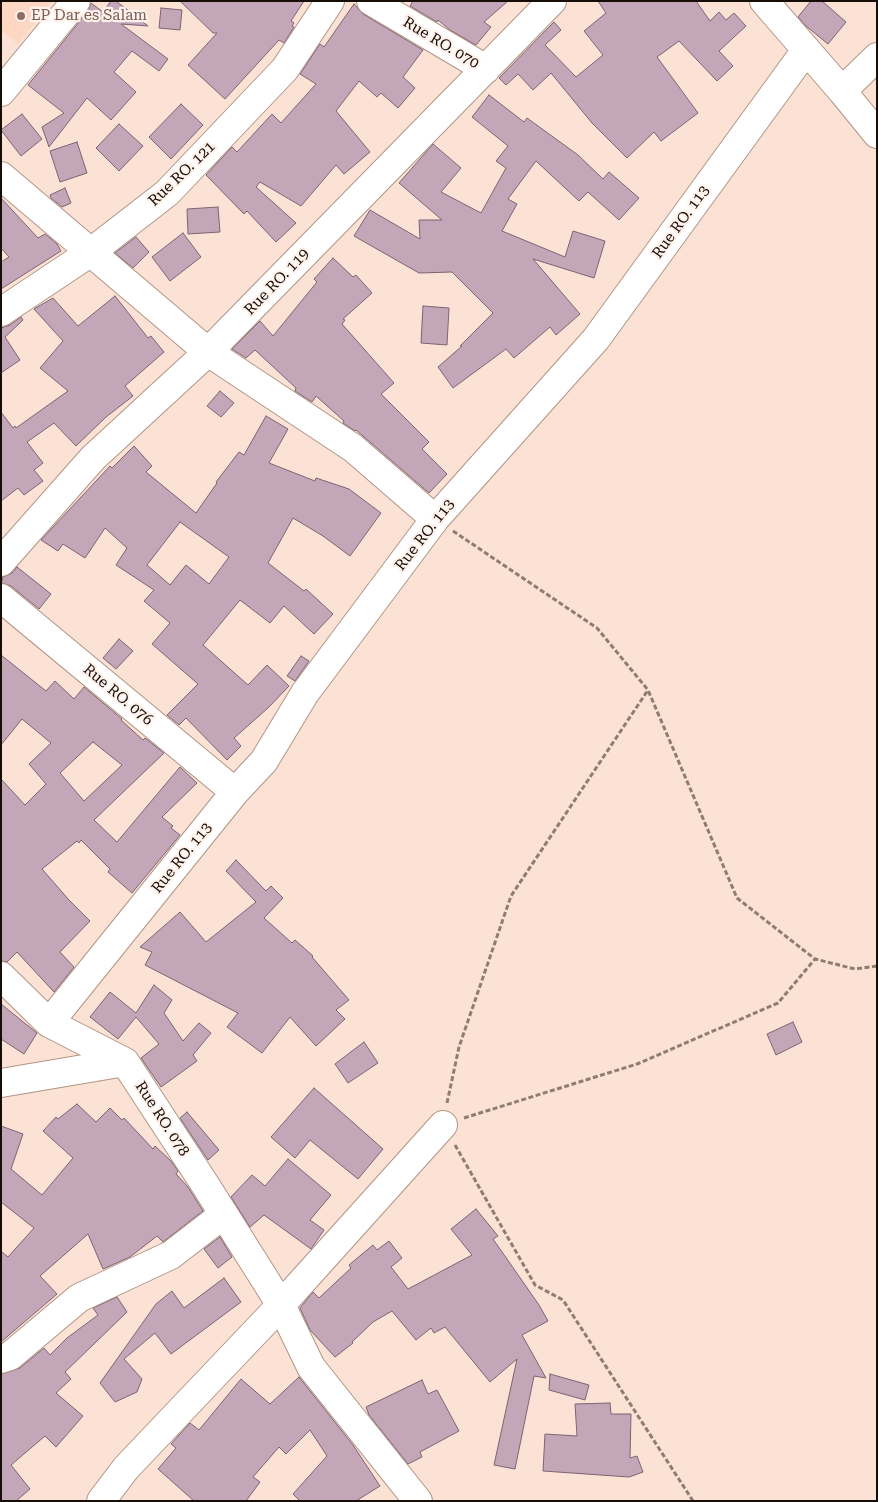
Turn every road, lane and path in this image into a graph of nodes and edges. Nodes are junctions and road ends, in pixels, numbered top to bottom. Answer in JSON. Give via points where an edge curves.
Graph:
{"nodes":[{"id":1,"x":76,"y":1,"type":"edge"},
{"id":2,"x":330,"y":1,"type":"edge"},
{"id":3,"x":371,"y":1,"type":"edge"},
{"id":4,"x":552,"y":1,"type":"edge"},
{"id":5,"x":764,"y":1,"type":"edge"},
{"id":6,"x":806,"y":50,"type":"junction"},
{"id":7,"x":877,"y":57,"type":"edge"},
{"id":8,"x":486,"y":69,"type":"junction"},
{"id":9,"x":842,"y":91,"type":"junction"},
{"id":10,"x":1,"y":92,"type":"edge"},
{"id":11,"x":877,"y":134,"type":"edge"},
{"id":12,"x":1,"y":176,"type":"edge"},
{"id":13,"x":91,"y":252,"type":"junction"},
{"id":14,"x":1,"y":312,"type":"edge"},
{"id":15,"x":208,"y":352,"type":"junction"},
{"id":16,"x":435,"y":518,"type":"junction"},
{"id":17,"x":1,"y":562,"type":"edge"},
{"id":18,"x":1,"y":598,"type":"edge"},
{"id":19,"x":648,"y":690,"type":"junction"},
{"id":20,"x":235,"y":792,"type":"junction"},
{"id":21,"x":815,"y":959,"type":"junction"},
{"id":22,"x":877,"y":966,"type":"edge"},
{"id":23,"x":1,"y":976,"type":"edge"},
{"id":24,"x":49,"y":1024,"type":"junction"},
{"id":25,"x":125,"y":1062,"type":"junction"},
{"id":26,"x":1,"y":1083,"type":"edge"},
{"id":27,"x":443,"y":1125,"type":"junction"},
{"id":28,"x":224,"y":1214,"type":"junction"},
{"id":29,"x":280,"y":1305,"type":"junction"},
{"id":30,"x":1,"y":1359,"type":"edge"},
{"id":31,"x":101,"y":1501,"type":"edge"},
{"id":32,"x":418,"y":1501,"type":"edge"},
{"id":33,"x":693,"y":1501,"type":"edge"}],
"edges":[{"from":1,"to":10,"type":"street"},
{"from":2,"to":13,"type":"street","name":"Rue RO. 121","via":[[285,69],[167,193]]},
{"from":3,"to":8,"type":"street","name":"Rue RO. 070"},
{"from":4,"to":8,"type":"street","name":"Rue RO. 119"},
{"from":5,"to":6,"type":"street"},
{"from":6,"to":9,"type":"street"},
{"from":6,"to":16,"type":"street","name":"Rue RO. 113","via":[[596,339]]},
{"from":7,"to":9,"type":"street"},
{"from":8,"to":15,"type":"street","name":"Rue RO. 119"},
{"from":9,"to":11,"type":"street"},
{"from":12,"to":13,"type":"street"},
{"from":13,"to":14,"type":"street","name":"Rue RO. 121"},
{"from":13,"to":15,"type":"street"},
{"from":15,"to":16,"type":"street","via":[[353,448]]},
{"from":15,"to":17,"type":"street","name":"Rue RO. 119","via":[[92,458]]},
{"from":16,"to":19,"type":"path","via":[[597,628]]},
{"from":16,"to":20,"type":"street","name":"Rue RO. 113","via":[[305,693],[264,761]]},
{"from":18,"to":20,"type":"street","name":"Rue RO. 076"},
{"from":19,"to":21,"type":"path","via":[[737,898]]},
{"from":19,"to":27,"type":"path","via":[[511,896],[459,1047]]},
{"from":20,"to":24,"type":"street","name":"Rue RO. 113"},
{"from":21,"to":22,"type":"path","via":[[855,969]]},
{"from":21,"to":27,"type":"path","via":[[778,1003],[637,1064]]},
{"from":23,"to":24,"type":"street"},
{"from":24,"to":25,"type":"street"},
{"from":25,"to":26,"type":"street"},
{"from":25,"to":28,"type":"street","name":"Rue RO. 078"},
{"from":27,"to":29,"type":"street"},
{"from":27,"to":33,"type":"path","via":[[535,1285],[563,1300]]},
{"from":28,"to":29,"type":"street","name":"Rue RO. 078"},
{"from":28,"to":30,"type":"street","via":[[171,1255],[79,1298],[10,1356]]},
{"from":29,"to":31,"type":"street","via":[[126,1468]]},
{"from":29,"to":32,"type":"street","name":"Rue RO. 078","via":[[311,1367]]}]}
